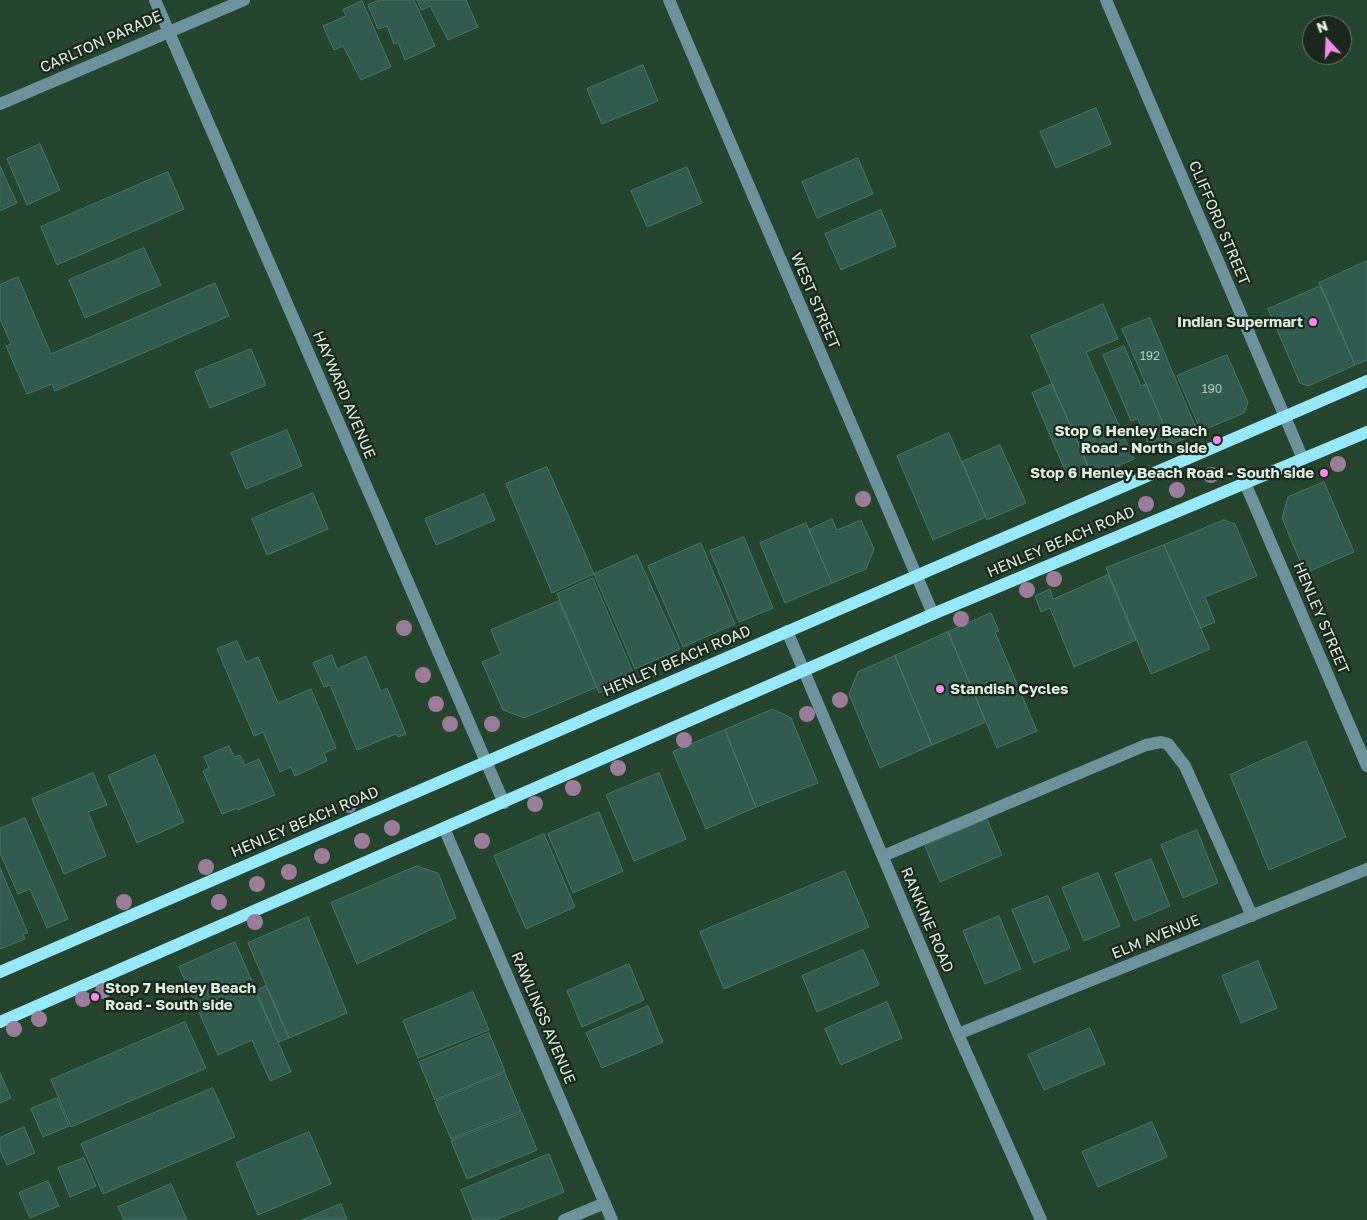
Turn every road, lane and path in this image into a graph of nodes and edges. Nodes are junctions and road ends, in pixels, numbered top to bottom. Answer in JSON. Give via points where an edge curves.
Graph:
{"nodes":[{"id":1,"x":155,"y":0,"type":"edge"},
{"id":2,"x":244,"y":0,"type":"edge"},
{"id":3,"x":669,"y":0,"type":"edge"},
{"id":4,"x":1106,"y":0,"type":"edge"},
{"id":5,"x":168,"y":30,"type":"junction"},
{"id":6,"x":0,"y":104,"type":"edge"},
{"id":7,"x":1367,"y":381,"type":"edge"},
{"id":8,"x":1284,"y":415,"type":"junction"},
{"id":9,"x":1367,"y":432,"type":"edge"},
{"id":10,"x":1303,"y":459,"type":"junction"},
{"id":11,"x":1246,"y":483,"type":"junction"},
{"id":12,"x":915,"y":575,"type":"junction"},
{"id":13,"x":933,"y":614,"type":"junction"},
{"id":14,"x":787,"y":631,"type":"junction"},
{"id":15,"x":805,"y":671,"type":"junction"},
{"id":16,"x":486,"y":762,"type":"junction"},
{"id":17,"x":1367,"y":766,"type":"edge"},
{"id":18,"x":504,"y":803,"type":"junction"},
{"id":19,"x":444,"y":828,"type":"junction"},
{"id":20,"x":883,"y":856,"type":"junction"},
{"id":21,"x":1367,"y":869,"type":"edge"},
{"id":22,"x":1252,"y":916,"type":"junction"},
{"id":23,"x":0,"y":972,"type":"edge"},
{"id":24,"x":0,"y":1022,"type":"edge"},
{"id":25,"x":958,"y":1034,"type":"junction"},
{"id":26,"x":604,"y":1204,"type":"junction"},
{"id":27,"x":564,"y":1220,"type":"edge"},
{"id":28,"x":612,"y":1220,"type":"edge"},
{"id":29,"x":1041,"y":1220,"type":"edge"}],
"edges":[{"from":1,"to":5,"type":"street","name":"HAYWARD AVENUE"},
{"from":2,"to":5,"type":"street","name":"CARLTON PARADE"},
{"from":3,"to":12,"type":"street","name":"WEST STREET"},
{"from":4,"to":8,"type":"street","name":"CLIFFORD STREET"},
{"from":5,"to":6,"type":"street","name":"CARLTON PARADE"},
{"from":5,"to":16,"type":"street","name":"HAYWARD AVENUE"},
{"from":7,"to":8,"type":"main road","name":"HENLEY BEACH ROAD"},
{"from":8,"to":10,"type":"street","name":"CLIFFORD STREET"},
{"from":8,"to":12,"type":"main road","name":"HENLEY BEACH ROAD"},
{"from":9,"to":10,"type":"main road","name":"HENLEY BEACH ROAD"},
{"from":10,"to":11,"type":"main road","name":"HENLEY BEACH ROAD"},
{"from":11,"to":13,"type":"main road","name":"HENLEY BEACH ROAD"},
{"from":11,"to":17,"type":"street","name":"HENLEY STREET"},
{"from":12,"to":13,"type":"street","name":"WEST STREET"},
{"from":12,"to":14,"type":"main road","name":"HENLEY BEACH ROAD"},
{"from":13,"to":15,"type":"main road","name":"HENLEY BEACH ROAD"},
{"from":14,"to":15,"type":"street","name":"RANKINE ROAD"},
{"from":14,"to":16,"type":"main road","name":"HENLEY BEACH ROAD"},
{"from":15,"to":18,"type":"main road","name":"HENLEY BEACH ROAD"},
{"from":15,"to":20,"type":"street","name":"RANKINE ROAD"},
{"from":16,"to":18,"type":"street","name":"HAYWARD AVENUE"},
{"from":16,"to":23,"type":"main road","name":"HENLEY BEACH ROAD"},
{"from":18,"to":19,"type":"main road","name":"HENLEY BEACH ROAD"},
{"from":19,"to":24,"type":"main road","name":"HENLEY BEACH ROAD"},
{"from":19,"to":26,"type":"street","name":"RAWLINGS AVENUE"},
{"from":20,"to":22,"type":"street","via":[[1146,745],[1161,742],[1172,748],[1185,766]]},
{"from":20,"to":25,"type":"street","name":"RANKINE ROAD"},
{"from":21,"to":22,"type":"street","name":"ELM AVENUE"},
{"from":22,"to":25,"type":"street","name":"ELM AVENUE"},
{"from":25,"to":29,"type":"street","name":"RANKINE ROAD"},
{"from":26,"to":27,"type":"street"},
{"from":26,"to":28,"type":"street","name":"RAWLINGS AVENUE"}]}
